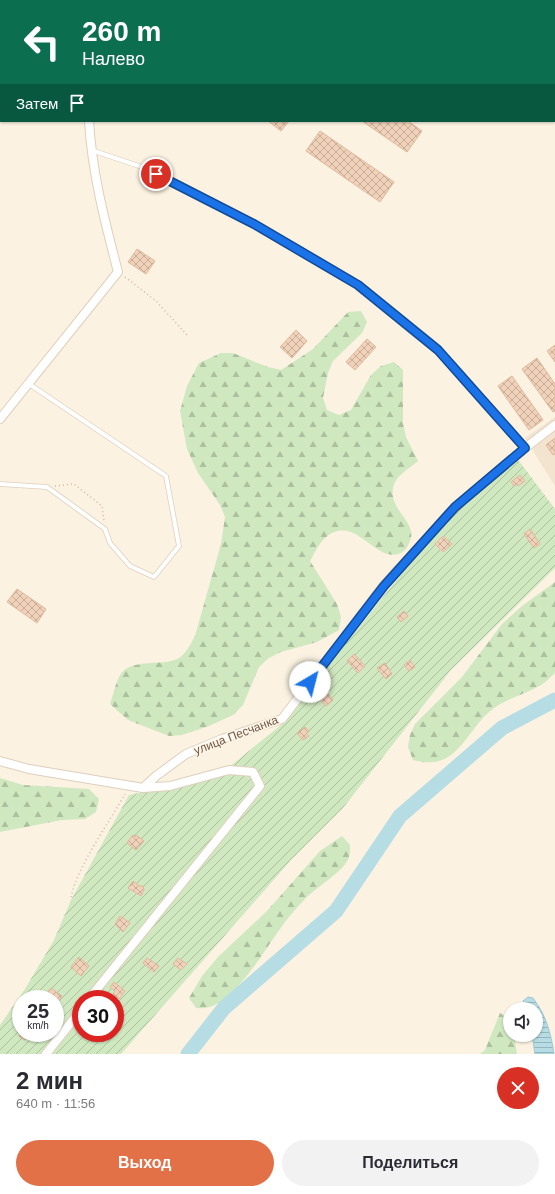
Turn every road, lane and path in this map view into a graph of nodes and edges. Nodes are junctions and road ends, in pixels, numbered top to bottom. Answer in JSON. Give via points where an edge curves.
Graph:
{"nodes":[{"id":1,"x":89,"y":122,"type":"edge"},
{"id":2,"x":91,"y":150,"type":"junction"},
{"id":3,"x":118,"y":272,"type":"junction"},
{"id":4,"x":188,"y":336,"type":"dead end"},
{"id":5,"x":29,"y":384,"type":"junction"},
{"id":6,"x":0,"y":419,"type":"edge"},
{"id":7,"x":555,"y":425,"type":"edge"},
{"id":8,"x":525,"y":448,"type":"junction"},
{"id":9,"x":0,"y":484,"type":"edge"},
{"id":10,"x":47,"y":487,"type":"junction"},
{"id":11,"x":105,"y":529,"type":"junction"},
{"id":12,"x":0,"y":761,"type":"edge"},
{"id":13,"x":130,"y":785,"type":"junction"},
{"id":14,"x":143,"y":788,"type":"junction"},
{"id":15,"x":71,"y":897,"type":"dead end"},
{"id":16,"x":97,"y":990,"type":"edge"},
{"id":17,"x":72,"y":1021,"type":"edge"},
{"id":18,"x":46,"y":1054,"type":"edge"}],
"edges":[{"from":1,"to":2,"type":"street"},
{"from":2,"to":3,"type":"street"},
{"from":2,"to":8,"type":"lane","via":[[142,167],[254,224],[358,285],[438,350]]},
{"from":3,"to":4,"type":"path","via":[[156,301]]},
{"from":3,"to":5,"type":"street"},
{"from":5,"to":6,"type":"street"},
{"from":5,"to":11,"type":"lane","via":[[166,476],[179,546],[154,577],[130,566],[110,543]]},
{"from":7,"to":8,"type":"street","name":"улица Песчанка"},
{"from":8,"to":14,"type":"street","name":"улица Песчанка","via":[[455,507],[384,586],[282,719],[186,754]]},
{"from":9,"to":10,"type":"lane"},
{"from":10,"to":11,"type":"lane"},
{"from":10,"to":11,"type":"path","via":[[74,484],[102,506]]},
{"from":12,"to":13,"type":"street","via":[[29,769]]},
{"from":13,"to":14,"type":"street"},
{"from":13,"to":15,"type":"path","via":[[82,870]]},
{"from":14,"to":16,"type":"street","via":[[170,786],[229,770],[254,772],[260,786]]},
{"from":17,"to":18,"type":"street"}]}
